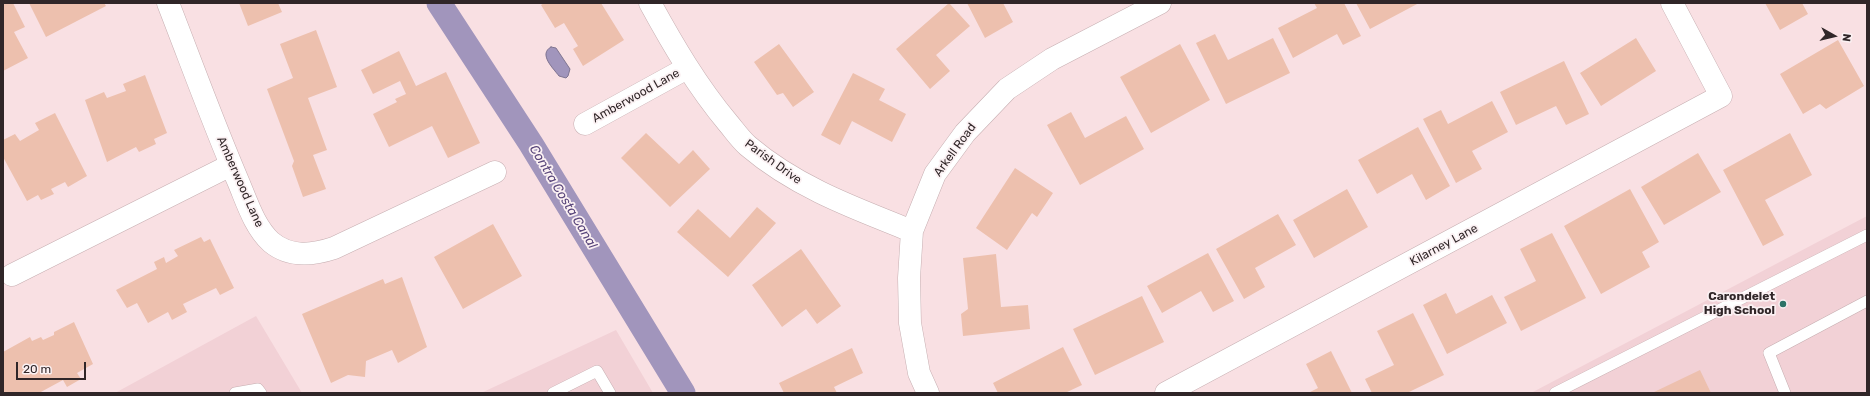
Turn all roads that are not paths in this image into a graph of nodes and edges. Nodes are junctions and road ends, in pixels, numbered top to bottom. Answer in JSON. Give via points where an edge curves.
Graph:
{"nodes":[{"id":1,"x":168,"y":3,"type":"edge"},
{"id":2,"x":650,"y":3,"type":"edge"},
{"id":3,"x":1160,"y":3,"type":"edge"},
{"id":4,"x":1672,"y":3,"type":"edge"},
{"id":5,"x":687,"y":68,"type":"junction"},
{"id":6,"x":586,"y":124,"type":"dead end"},
{"id":7,"x":231,"y":165,"type":"junction"},
{"id":8,"x":495,"y":172,"type":"dead end"},
{"id":9,"x":912,"y":231,"type":"junction"},
{"id":10,"x":1867,"y":234,"type":"edge"},
{"id":11,"x":12,"y":275,"type":"dead end"},
{"id":12,"x":1867,"y":301,"type":"edge"},
{"id":13,"x":235,"y":393,"type":"edge"},
{"id":14,"x":261,"y":393,"type":"edge"},
{"id":15,"x":553,"y":393,"type":"edge"},
{"id":16,"x":610,"y":393,"type":"edge"},
{"id":17,"x":928,"y":393,"type":"edge"},
{"id":18,"x":1166,"y":393,"type":"edge"},
{"id":19,"x":1555,"y":393,"type":"edge"},
{"id":20,"x":1785,"y":393,"type":"edge"}],
"edges":[{"from":1,"to":7,"type":"street","name":"Amberwood Lane"},
{"from":2,"to":5,"type":"street","name":"Parish Drive"},
{"from":3,"to":9,"type":"street","name":"Arkell Road","via":[[1052,59],[1007,89],[965,132],[935,174]]},
{"from":4,"to":18,"type":"street","name":"Kilarney Lane","via":[[1721,96]]},
{"from":5,"to":6,"type":"street","name":"Amberwood Lane"},
{"from":5,"to":9,"type":"street","name":"Parish Drive","via":[[713,105],[747,145],[791,178],[835,201]]},
{"from":7,"to":8,"type":"street","name":"Amberwood Lane","via":[[258,226],[272,242],[288,251],[304,255],[334,248]]},
{"from":7,"to":11,"type":"street"},
{"from":9,"to":17,"type":"street","name":"Arkell Road","via":[[910,322],[919,373]]},
{"from":10,"to":19,"type":"lane"},
{"from":12,"to":20,"type":"lane","via":[[1769,354]]},
{"from":13,"to":14,"type":"lane","via":[[258,389]]},
{"from":15,"to":16,"type":"lane","via":[[597,371]]}]}
